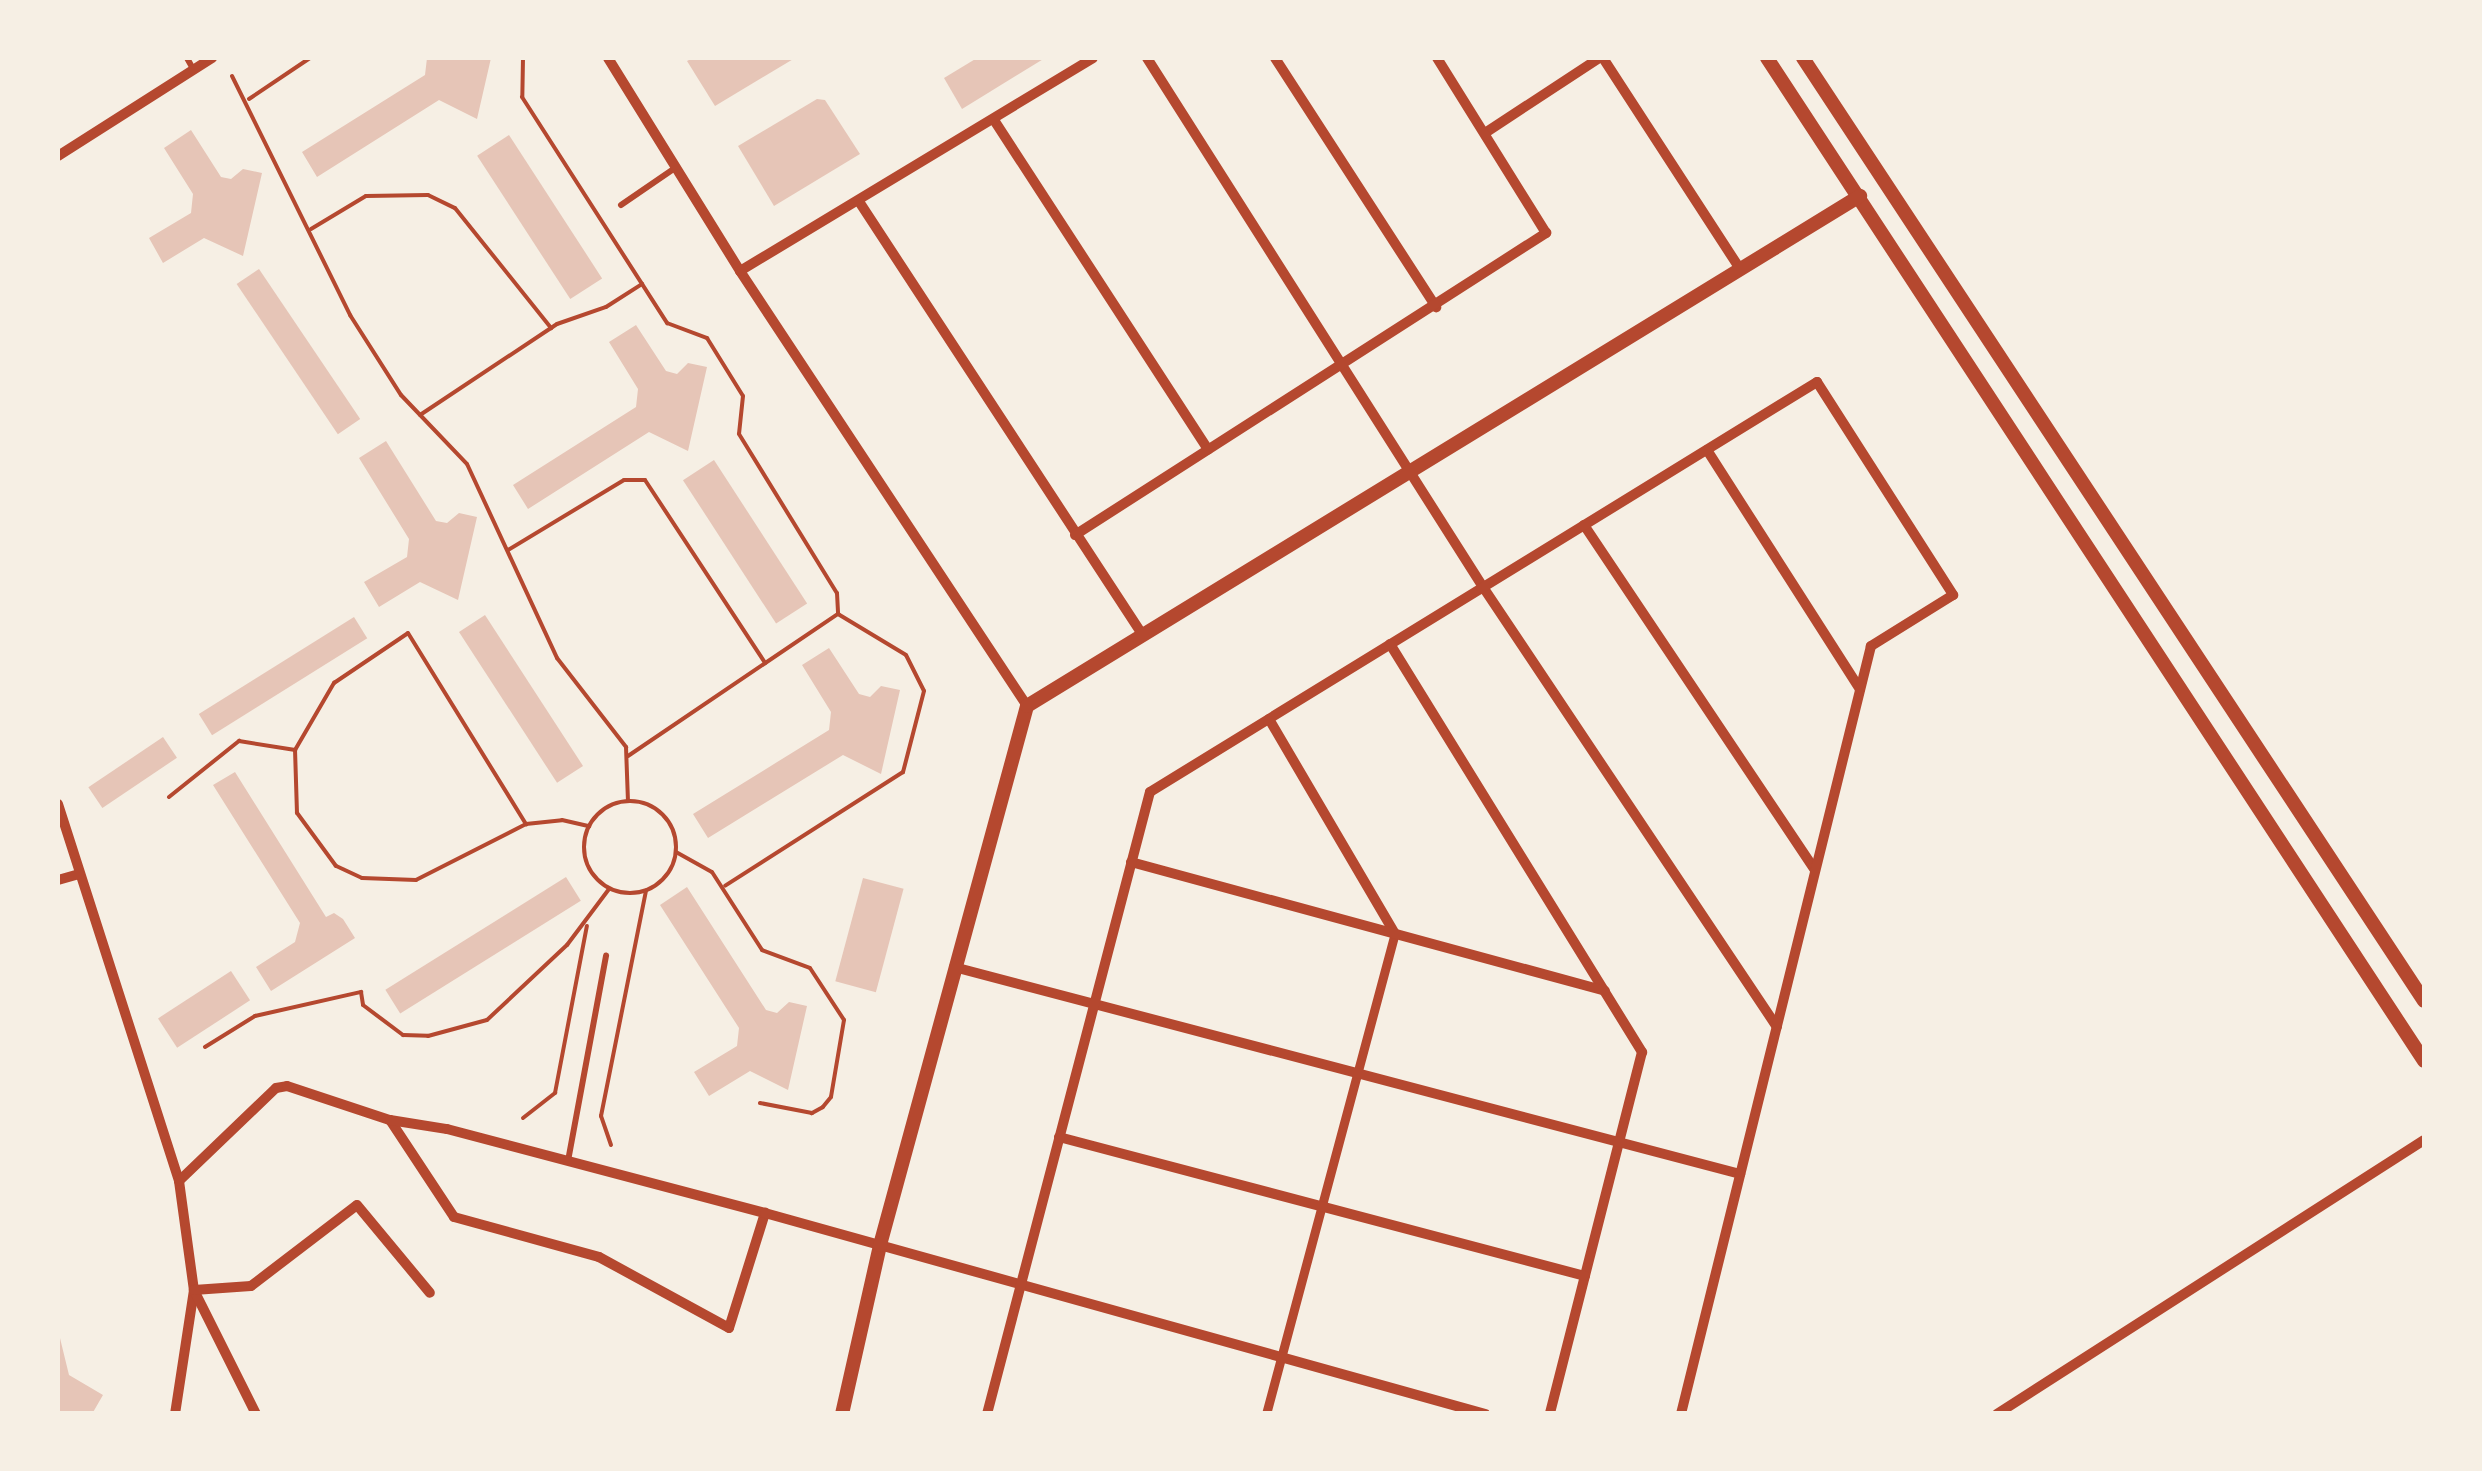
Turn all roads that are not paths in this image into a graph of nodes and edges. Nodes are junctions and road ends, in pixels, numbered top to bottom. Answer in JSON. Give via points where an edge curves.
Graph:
{"nodes":[{"id":1,"x":187,"y":58,"type":"edge"},
{"id":2,"x":212,"y":58,"type":"edge"},
{"id":3,"x":608,"y":58,"type":"edge"},
{"id":4,"x":1094,"y":58,"type":"edge"},
{"id":5,"x":1147,"y":58,"type":"edge"},
{"id":6,"x":1275,"y":58,"type":"edge"},
{"id":7,"x":1437,"y":58,"type":"edge"},
{"id":8,"x":1601,"y":58,"type":"edge"},
{"id":9,"x":1768,"y":58,"type":"edge"},
{"id":10,"x":1803,"y":58,"type":"edge"},
{"id":11,"x":194,"y":68,"type":"junction"},
{"id":12,"x":994,"y":120,"type":"junction"},
{"id":13,"x":1484,"y":134,"type":"junction"},
{"id":14,"x":58,"y":156,"type":"edge"},
{"id":15,"x":676,"y":168,"type":"junction"},
{"id":16,"x":1860,"y":196,"type":"junction"},
{"id":17,"x":860,"y":203,"type":"junction"},
{"id":18,"x":621,"y":205,"type":"dead end"},
{"id":19,"x":1740,"y":269,"type":"junction"},
{"id":20,"x":740,"y":271,"type":"junction"},
{"id":21,"x":1436,"y":307,"type":"junction"},
{"id":22,"x":1344,"y":364,"type":"junction"},
{"id":23,"x":1208,"y":450,"type":"junction"},
{"id":24,"x":1707,"y":450,"type":"junction"},
{"id":25,"x":1414,"y":473,"type":"junction"},
{"id":26,"x":1584,"y":525,"type":"junction"},
{"id":27,"x":1076,"y":535,"type":"junction"},
{"id":28,"x":1484,"y":587,"type":"junction"},
{"id":29,"x":1142,"y":634,"type":"junction"},
{"id":30,"x":1390,"y":644,"type":"junction"},
{"id":31,"x":1860,"y":689,"type":"junction"},
{"id":32,"x":1026,"y":706,"type":"junction"},
{"id":33,"x":1270,"y":719,"type":"junction"},
{"id":34,"x":58,"y":804,"type":"edge"},
{"id":35,"x":1132,"y":862,"type":"junction"},
{"id":36,"x":1815,"y":870,"type":"junction"},
{"id":37,"x":78,"y":874,"type":"junction"},
{"id":38,"x":58,"y":880,"type":"edge"},
{"id":39,"x":1395,"y":934,"type":"junction"},
{"id":40,"x":606,"y":955,"type":"dead end"},
{"id":41,"x":954,"y":967,"type":"junction"},
{"id":42,"x":1605,"y":991,"type":"junction"},
{"id":43,"x":2424,"y":1001,"type":"edge"},
{"id":44,"x":1094,"y":1004,"type":"junction"},
{"id":45,"x":1777,"y":1027,"type":"junction"},
{"id":46,"x":2424,"y":1061,"type":"edge"},
{"id":47,"x":1358,"y":1074,"type":"junction"},
{"id":48,"x":390,"y":1120,"type":"junction"},
{"id":49,"x":1060,"y":1137,"type":"junction"},
{"id":50,"x":2424,"y":1140,"type":"edge"},
{"id":51,"x":1620,"y":1142,"type":"junction"},
{"id":52,"x":568,"y":1161,"type":"junction"},
{"id":53,"x":1740,"y":1174,"type":"junction"},
{"id":54,"x":179,"y":1181,"type":"junction"},
{"id":55,"x":1322,"y":1206,"type":"junction"},
{"id":56,"x":764,"y":1213,"type":"junction"},
{"id":57,"x":880,"y":1245,"type":"junction"},
{"id":58,"x":1586,"y":1276,"type":"junction"},
{"id":59,"x":1020,"y":1288,"type":"junction"},
{"id":60,"x":194,"y":1290,"type":"junction"},
{"id":61,"x":430,"y":1292,"type":"dead end"},
{"id":62,"x":1280,"y":1361,"type":"junction"},
{"id":63,"x":175,"y":1414,"type":"edge"},
{"id":64,"x":256,"y":1414,"type":"edge"},
{"id":65,"x":842,"y":1414,"type":"edge"},
{"id":66,"x":987,"y":1414,"type":"edge"},
{"id":67,"x":1266,"y":1414,"type":"edge"},
{"id":68,"x":1485,"y":1414,"type":"edge"},
{"id":69,"x":1550,"y":1414,"type":"edge"},
{"id":70,"x":1681,"y":1414,"type":"edge"},
{"id":71,"x":1997,"y":1414,"type":"edge"}],
"edges":[{"from":1,"to":11,"type":"lane"},
{"from":2,"to":11,"type":"street"},
{"from":3,"to":15,"type":"street"},
{"from":4,"to":12,"type":"street"},
{"from":5,"to":22,"type":"street"},
{"from":6,"to":21,"type":"street"},
{"from":7,"to":13,"type":"street"},
{"from":8,"to":13,"type":"street"},
{"from":8,"to":19,"type":"street"},
{"from":9,"to":16,"type":"street"},
{"from":10,"to":43,"type":"street"},
{"from":11,"to":14,"type":"street"},
{"from":12,"to":17,"type":"street"},
{"from":12,"to":23,"type":"street"},
{"from":13,"to":21,"type":"street","via":[[1546,232]]},
{"from":15,"to":18,"type":"lane"},
{"from":15,"to":20,"type":"street"},
{"from":16,"to":19,"type":"street"},
{"from":16,"to":46,"type":"street"},
{"from":17,"to":20,"type":"street"},
{"from":17,"to":27,"type":"street"},
{"from":19,"to":25,"type":"street"},
{"from":20,"to":32,"type":"street"},
{"from":21,"to":22,"type":"street"},
{"from":22,"to":23,"type":"street"},
{"from":22,"to":25,"type":"street"},
{"from":23,"to":27,"type":"street"},
{"from":24,"to":26,"type":"street"},
{"from":24,"to":31,"type":"street"},
{"from":24,"to":31,"type":"street","via":[[1817,382],[1953,595],[1871,646]]},
{"from":25,"to":28,"type":"street"},
{"from":25,"to":29,"type":"street"},
{"from":26,"to":28,"type":"street"},
{"from":26,"to":36,"type":"street"},
{"from":27,"to":29,"type":"street"},
{"from":28,"to":30,"type":"street"},
{"from":28,"to":45,"type":"street"},
{"from":29,"to":32,"type":"street"},
{"from":30,"to":33,"type":"street"},
{"from":30,"to":42,"type":"street"},
{"from":31,"to":36,"type":"street"},
{"from":32,"to":41,"type":"street"},
{"from":33,"to":35,"type":"street","via":[[1150,792]]},
{"from":33,"to":39,"type":"street"},
{"from":34,"to":37,"type":"street"},
{"from":35,"to":39,"type":"street"},
{"from":35,"to":44,"type":"street"},
{"from":36,"to":45,"type":"street"},
{"from":37,"to":38,"type":"street"},
{"from":37,"to":54,"type":"street"},
{"from":39,"to":42,"type":"street"},
{"from":39,"to":47,"type":"street"},
{"from":40,"to":52,"type":"lane"},
{"from":41,"to":44,"type":"street"},
{"from":41,"to":57,"type":"street"},
{"from":42,"to":51,"type":"street","via":[[1642,1052]]},
{"from":44,"to":47,"type":"street"},
{"from":44,"to":49,"type":"street"},
{"from":45,"to":53,"type":"street"},
{"from":47,"to":51,"type":"street"},
{"from":47,"to":55,"type":"street"},
{"from":48,"to":52,"type":"street"},
{"from":48,"to":54,"type":"street","via":[[276,1088]]},
{"from":48,"to":56,"type":"street","via":[[454,1218],[599,1257],[729,1328]]},
{"from":49,"to":55,"type":"street"},
{"from":49,"to":59,"type":"street"},
{"from":50,"to":71,"type":"street"},
{"from":51,"to":53,"type":"street"},
{"from":51,"to":58,"type":"street"},
{"from":52,"to":56,"type":"street"},
{"from":53,"to":70,"type":"street"},
{"from":54,"to":60,"type":"street"},
{"from":55,"to":58,"type":"street"},
{"from":55,"to":62,"type":"street"},
{"from":56,"to":57,"type":"street"},
{"from":57,"to":59,"type":"street"},
{"from":57,"to":65,"type":"street"},
{"from":58,"to":69,"type":"street"},
{"from":59,"to":62,"type":"street"},
{"from":59,"to":66,"type":"street"},
{"from":60,"to":61,"type":"street","via":[[251,1286],[357,1205]]},
{"from":60,"to":63,"type":"street"},
{"from":60,"to":64,"type":"street"},
{"from":62,"to":67,"type":"street"},
{"from":62,"to":68,"type":"street"}]}
